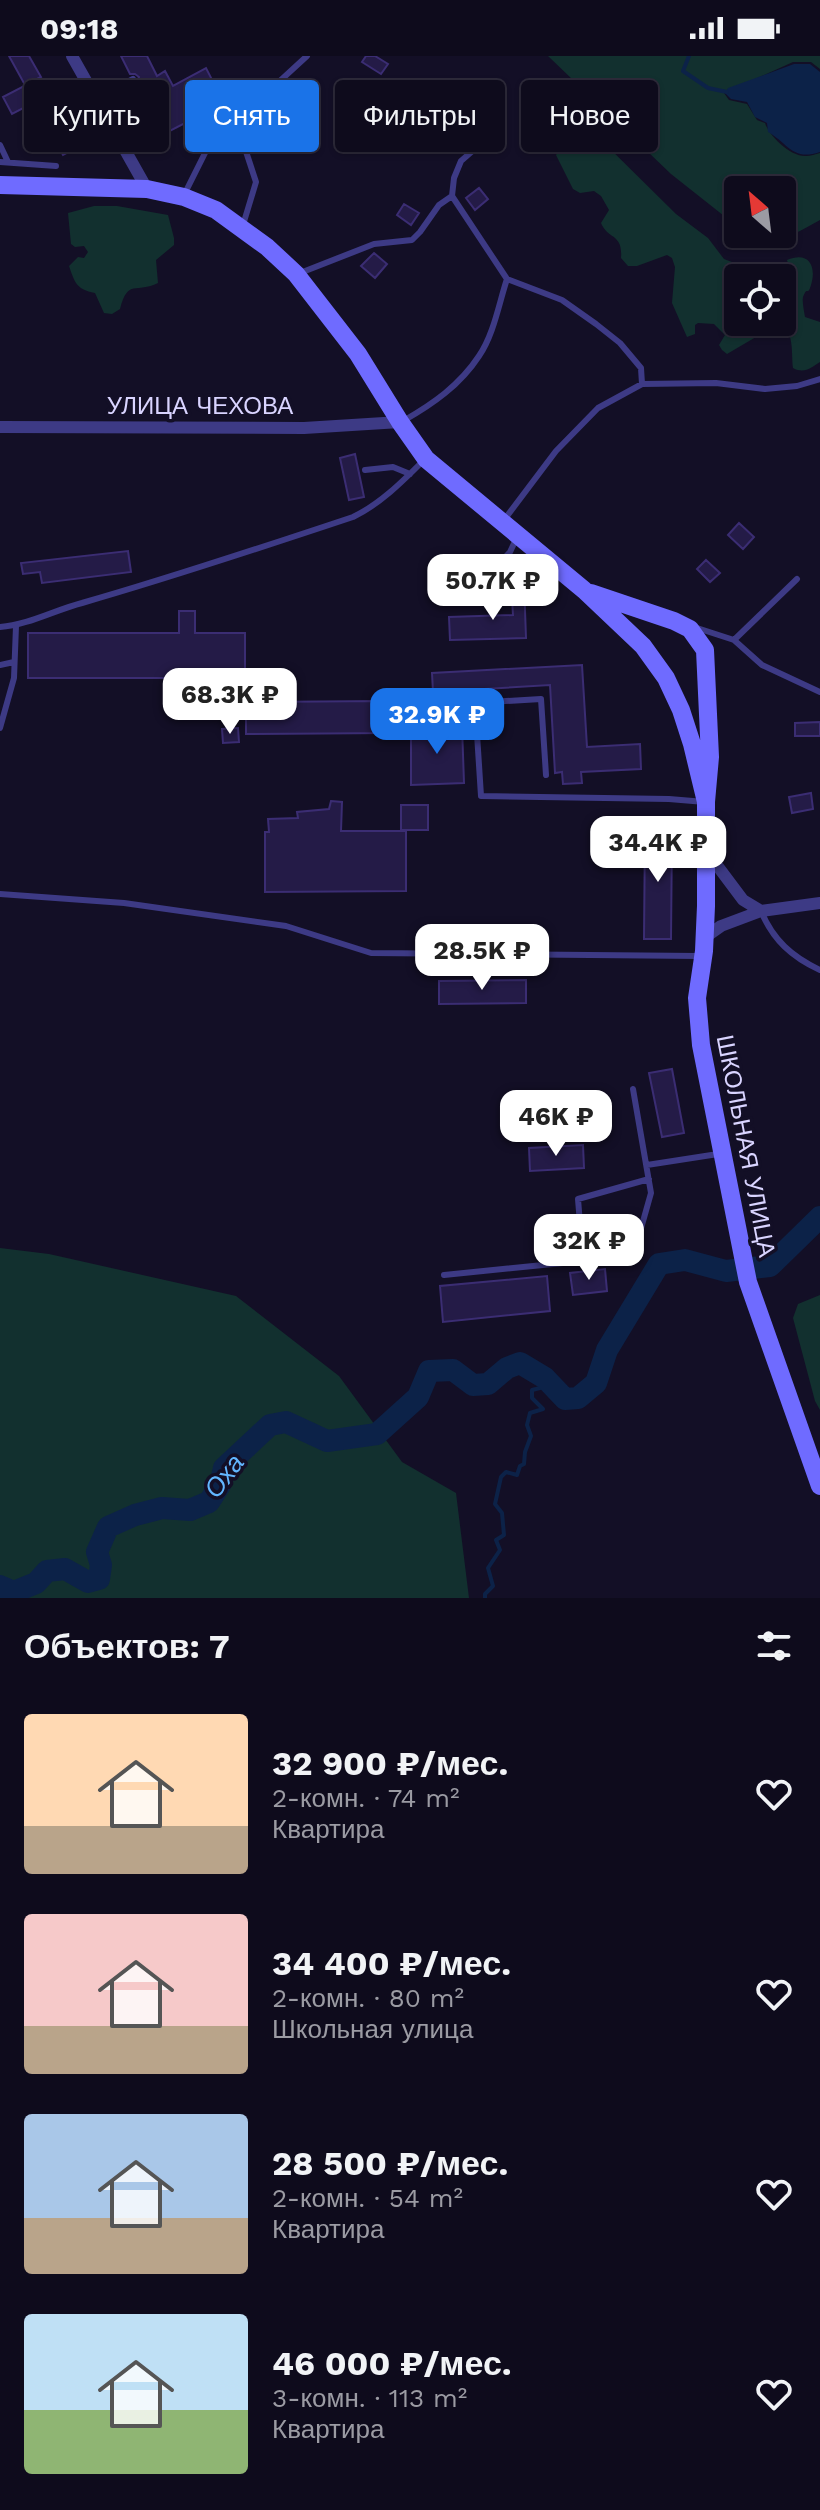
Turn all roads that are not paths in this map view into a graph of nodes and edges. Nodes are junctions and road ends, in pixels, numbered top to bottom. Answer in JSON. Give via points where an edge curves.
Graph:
{"nodes":[{"id":1,"x":72,"y":56,"type":"edge"},
{"id":2,"x":307,"y":56,"type":"edge"},
{"id":3,"x":85,"y":80,"type":"edge"},
{"id":4,"x":281,"y":80,"type":"edge"},
{"id":5,"x":0,"y":145,"type":"edge"},
{"id":6,"x":126,"y":152,"type":"edge"},
{"id":7,"x":206,"y":152,"type":"edge"},
{"id":8,"x":246,"y":152,"type":"edge"},
{"id":9,"x":471,"y":152,"type":"edge"},
{"id":10,"x":4,"y":162,"type":"edge"},
{"id":11,"x":56,"y":166,"type":"dead end"},
{"id":12,"x":0,"y":185,"type":"edge"},
{"id":13,"x":147,"y":189,"type":"junction"},
{"id":14,"x":452,"y":196,"type":"junction"},
{"id":15,"x":184,"y":197,"type":"junction"},
{"id":16,"x":242,"y":229,"type":"junction"},
{"id":17,"x":296,"y":274,"type":"junction"},
{"id":18,"x":507,"y":279,"type":"junction"},
{"id":19,"x":820,"y":379,"type":"edge"},
{"id":20,"x":642,"y":384,"type":"junction"},
{"id":21,"x":400,"y":422,"type":"junction"},
{"id":22,"x":0,"y":427,"type":"edge"},
{"id":23,"x":426,"y":459,"type":"junction"},
{"id":24,"x":365,"y":470,"type":"dead end"},
{"id":25,"x":410,"y":474,"type":"junction"},
{"id":26,"x":502,"y":523,"type":"junction"},
{"id":27,"x":517,"y":537,"type":"junction"},
{"id":28,"x":797,"y":579,"type":"dead end"},
{"id":29,"x":478,"y":586,"type":"dead end"},
{"id":30,"x":584,"y":590,"type":"junction"},
{"id":31,"x":674,"y":621,"type":"junction"},
{"id":32,"x":16,"y":626,"type":"junction"},
{"id":33,"x":0,"y":627,"type":"edge"},
{"id":34,"x":734,"y":640,"type":"junction"},
{"id":35,"x":14,"y":662,"type":"junction"},
{"id":36,"x":0,"y":665,"type":"edge"},
{"id":37,"x":820,"y":692,"type":"edge"},
{"id":38,"x":475,"y":703,"type":"junction"},
{"id":39,"x":436,"y":705,"type":"dead end"},
{"id":40,"x":0,"y":728,"type":"edge"},
{"id":41,"x":546,"y":775,"type":"dead end"},
{"id":42,"x":706,"y":802,"type":"junction"},
{"id":43,"x":707,"y":852,"type":"junction"},
{"id":44,"x":0,"y":894,"type":"edge"},
{"id":45,"x":820,"y":903,"type":"edge"},
{"id":46,"x":761,"y":911,"type":"junction"},
{"id":47,"x":704,"y":947,"type":"junction"},
{"id":48,"x":820,"y":970,"type":"edge"},
{"id":49,"x":633,"y":1089,"type":"dead end"},
{"id":50,"x":722,"y":1154,"type":"junction"},
{"id":51,"x":647,"y":1165,"type":"junction"},
{"id":52,"x":649,"y":1179,"type":"junction"},
{"id":53,"x":583,"y":1261,"type":"junction"},
{"id":54,"x":444,"y":1275,"type":"dead end"},
{"id":55,"x":820,"y":1486,"type":"edge"}],
"edges":[{"from":1,"to":3,"type":"street"},
{"from":2,"to":4,"type":"lane"},
{"from":5,"to":10,"type":"lane"},
{"from":6,"to":13,"type":"street"},
{"from":7,"to":15,"type":"lane"},
{"from":8,"to":16,"type":"lane","via":[[256,182]]},
{"from":9,"to":14,"type":"lane","via":[[461,161]]},
{"from":10,"to":11,"type":"lane"},
{"from":12,"to":13,"type":"street"},
{"from":13,"to":15,"type":"street"},
{"from":14,"to":17,"type":"lane","via":[[412,240],[374,244]]},
{"from":14,"to":18,"type":"lane"},
{"from":15,"to":16,"type":"street","via":[[216,210]]},
{"from":16,"to":17,"type":"street"},
{"from":17,"to":21,"type":"street","via":[[358,354]]},
{"from":18,"to":20,"type":"lane","via":[[562,300],[596,324],[641,368]]},
{"from":18,"to":21,"type":"lane","via":[[480,355],[436,402]]},
{"from":19,"to":20,"type":"lane","via":[[765,389],[716,383]]},
{"from":20,"to":26,"type":"lane","via":[[598,408],[556,451]]},
{"from":21,"to":22,"type":"street","name":"УЛИЦА ЧЕХОВА","via":[[304,428]]},
{"from":21,"to":23,"type":"street"},
{"from":23,"to":25,"type":"lane"},
{"from":23,"to":26,"type":"street"},
{"from":24,"to":25,"type":"lane","via":[[393,467]]},
{"from":25,"to":32,"type":"lane","via":[[353,517]]},
{"from":26,"to":27,"type":"street"},
{"from":27,"to":29,"type":"lane"},
{"from":27,"to":30,"type":"street"},
{"from":28,"to":34,"type":"lane"},
{"from":30,"to":31,"type":"street"},
{"from":30,"to":42,"type":"street","via":[[643,646],[666,678],[692,744]]},
{"from":31,"to":34,"type":"lane"},
{"from":31,"to":42,"type":"street","via":[[690,629],[705,650],[710,757]]},
{"from":32,"to":33,"type":"lane"},
{"from":32,"to":35,"type":"lane"},
{"from":34,"to":37,"type":"lane","via":[[762,665]]},
{"from":35,"to":36,"type":"lane"},
{"from":35,"to":40,"type":"lane"},
{"from":38,"to":39,"type":"lane"},
{"from":38,"to":41,"type":"lane","via":[[541,699]]},
{"from":38,"to":42,"type":"lane","via":[[481,796]]},
{"from":42,"to":43,"type":"street","name":"ШКОЛЬНАЯ УЛИЦА"},
{"from":43,"to":46,"type":"street","via":[[743,900]]},
{"from":43,"to":47,"type":"street","name":"ШКОЛЬНАЯ УЛИЦА"},
{"from":44,"to":47,"type":"lane","via":[[124,903],[286,926],[371,953]]},
{"from":45,"to":46,"type":"street"},
{"from":46,"to":47,"type":"street","via":[[721,926]]},
{"from":46,"to":48,"type":"lane","via":[[773,934],[797,959]]},
{"from":47,"to":50,"type":"street","name":"ШКОЛЬНАЯ УЛИЦА","via":[[697,998],[701,1045]]},
{"from":49,"to":51,"type":"lane"},
{"from":50,"to":51,"type":"lane"},
{"from":50,"to":55,"type":"street","name":"ШКОЛЬНАЯ УЛИЦА","via":[[748,1282]]},
{"from":51,"to":52,"type":"lane"},
{"from":52,"to":53,"type":"lane","via":[[651,1193],[640,1232],[603,1259]]},
{"from":52,"to":53,"type":"lane","via":[[578,1199]]},
{"from":53,"to":54,"type":"lane"}]}
